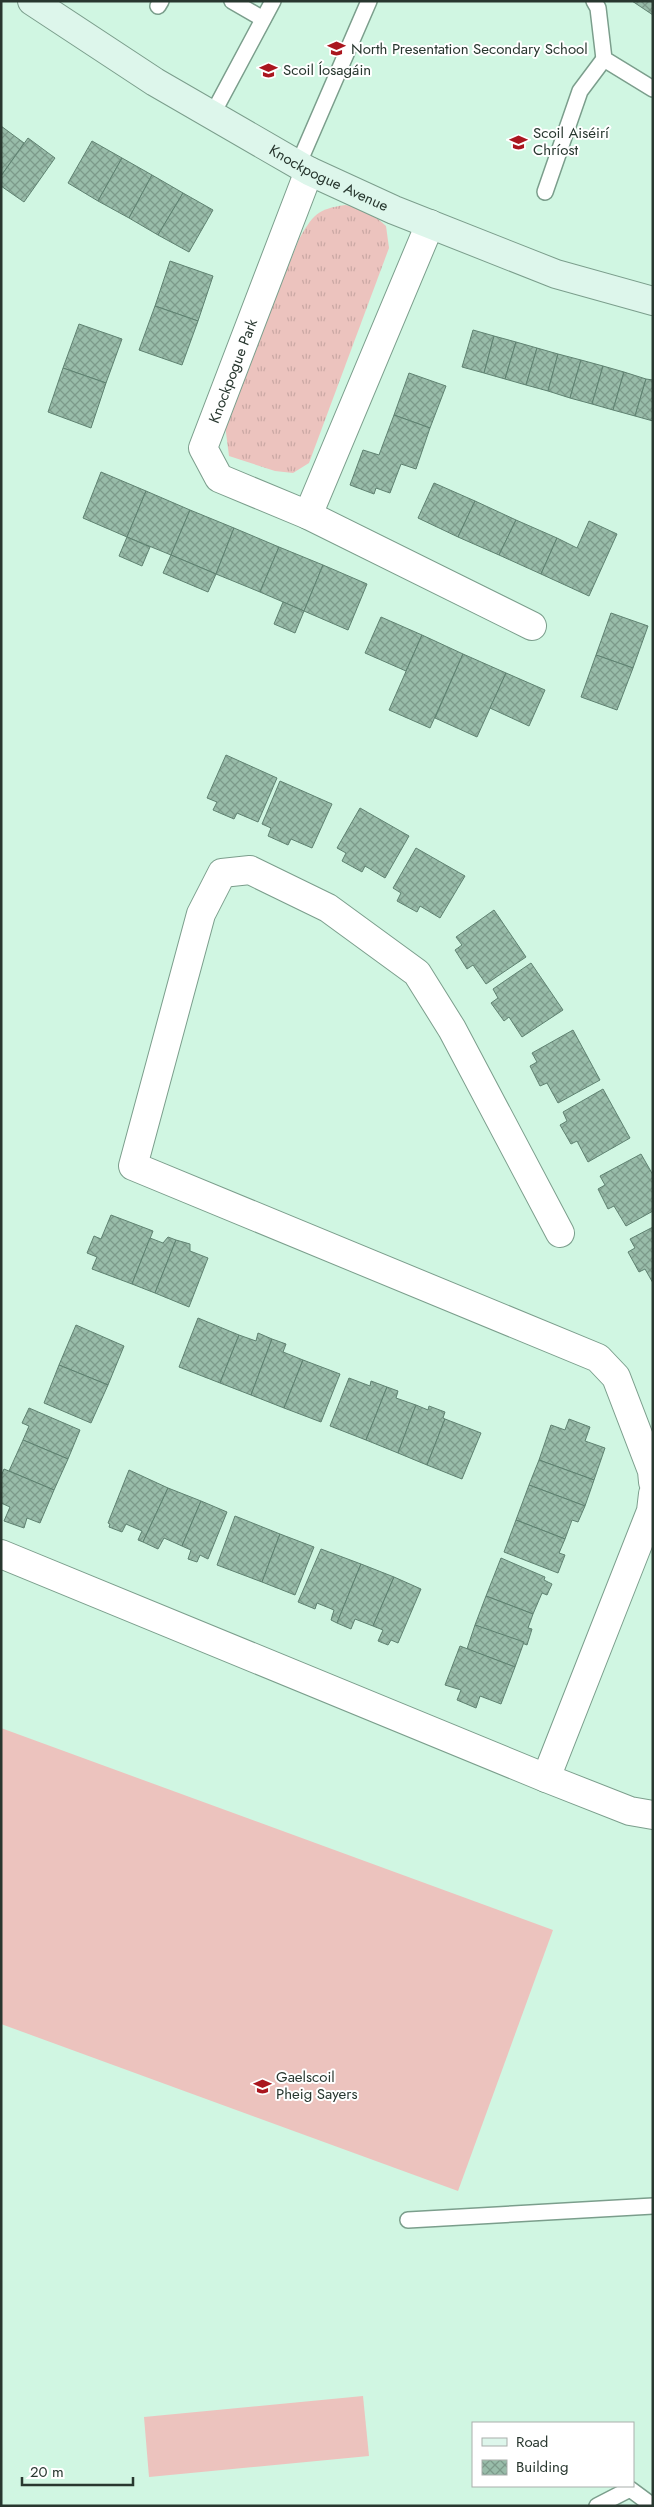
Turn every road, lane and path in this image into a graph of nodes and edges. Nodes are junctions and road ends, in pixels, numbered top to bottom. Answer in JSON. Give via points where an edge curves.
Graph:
{"nodes":[{"id":1,"x":32,"y":1,"type":"edge"},
{"id":2,"x":232,"y":1,"type":"edge"},
{"id":3,"x":272,"y":1,"type":"edge"},
{"id":4,"x":369,"y":1,"type":"edge"},
{"id":5,"x":594,"y":1,"type":"edge"},
{"id":6,"x":263,"y":19,"type":"junction"},
{"id":7,"x":604,"y":59,"type":"junction"},
{"id":8,"x":653,"y":89,"type":"edge"},
{"id":9,"x":212,"y":115,"type":"junction"},
{"id":10,"x":304,"y":168,"type":"junction"},
{"id":11,"x":545,"y":192,"type":"dead end"},
{"id":12,"x":430,"y":224,"type":"junction"},
{"id":13,"x":653,"y":301,"type":"edge"},
{"id":14,"x":308,"y":515,"type":"junction"},
{"id":15,"x":532,"y":626,"type":"dead end"},
{"id":16,"x":560,"y":1233,"type":"dead end"},
{"id":17,"x":653,"y":1482,"type":"edge"},
{"id":18,"x":653,"y":1494,"type":"edge"},
{"id":19,"x":652,"y":1498,"type":"edge"},
{"id":20,"x":1,"y":1554,"type":"edge"},
{"id":21,"x":546,"y":1778,"type":"junction"},
{"id":22,"x":653,"y":1815,"type":"edge"},
{"id":23,"x":653,"y":2206,"type":"edge"},
{"id":24,"x":408,"y":2220,"type":"dead end"},
{"id":25,"x":597,"y":2506,"type":"edge"},
{"id":26,"x":652,"y":2506,"type":"edge"}],
"edges":[{"from":1,"to":9,"type":"street","name":"Knockpogue Avenue","via":[[155,82]]},
{"from":2,"to":6,"type":"lane"},
{"from":3,"to":6,"type":"lane"},
{"from":4,"to":10,"type":"lane"},
{"from":5,"to":7,"type":"lane","via":[[598,8]]},
{"from":6,"to":9,"type":"lane"},
{"from":7,"to":8,"type":"lane"},
{"from":7,"to":11,"type":"lane","via":[[580,91]]},
{"from":9,"to":10,"type":"street","name":"Knockpogue Avenue"},
{"from":10,"to":12,"type":"street","name":"Knockpogue Avenue"},
{"from":10,"to":14,"type":"street","name":"Knockpogue Park","via":[[203,448],[219,478]]},
{"from":12,"to":13,"type":"street","name":"Knockpogue Avenue","via":[[556,274]]},
{"from":12,"to":14,"type":"street"},
{"from":14,"to":15,"type":"street","name":"Knockpogue Park"},
{"from":16,"to":17,"type":"street","via":[[452,1029],[417,973],[328,908],[250,870],[222,873],[201,914],[133,1166],[598,1358],[616,1377],[652,1471]]},
{"from":18,"to":19,"type":"street"},
{"from":19,"to":21,"type":"street","via":[[651,1511]]},
{"from":20,"to":21,"type":"street"},
{"from":21,"to":22,"type":"street","via":[[630,1811]]},
{"from":23,"to":24,"type":"lane"},
{"from":25,"to":26,"type":"lane","via":[[630,2489]]}]}
